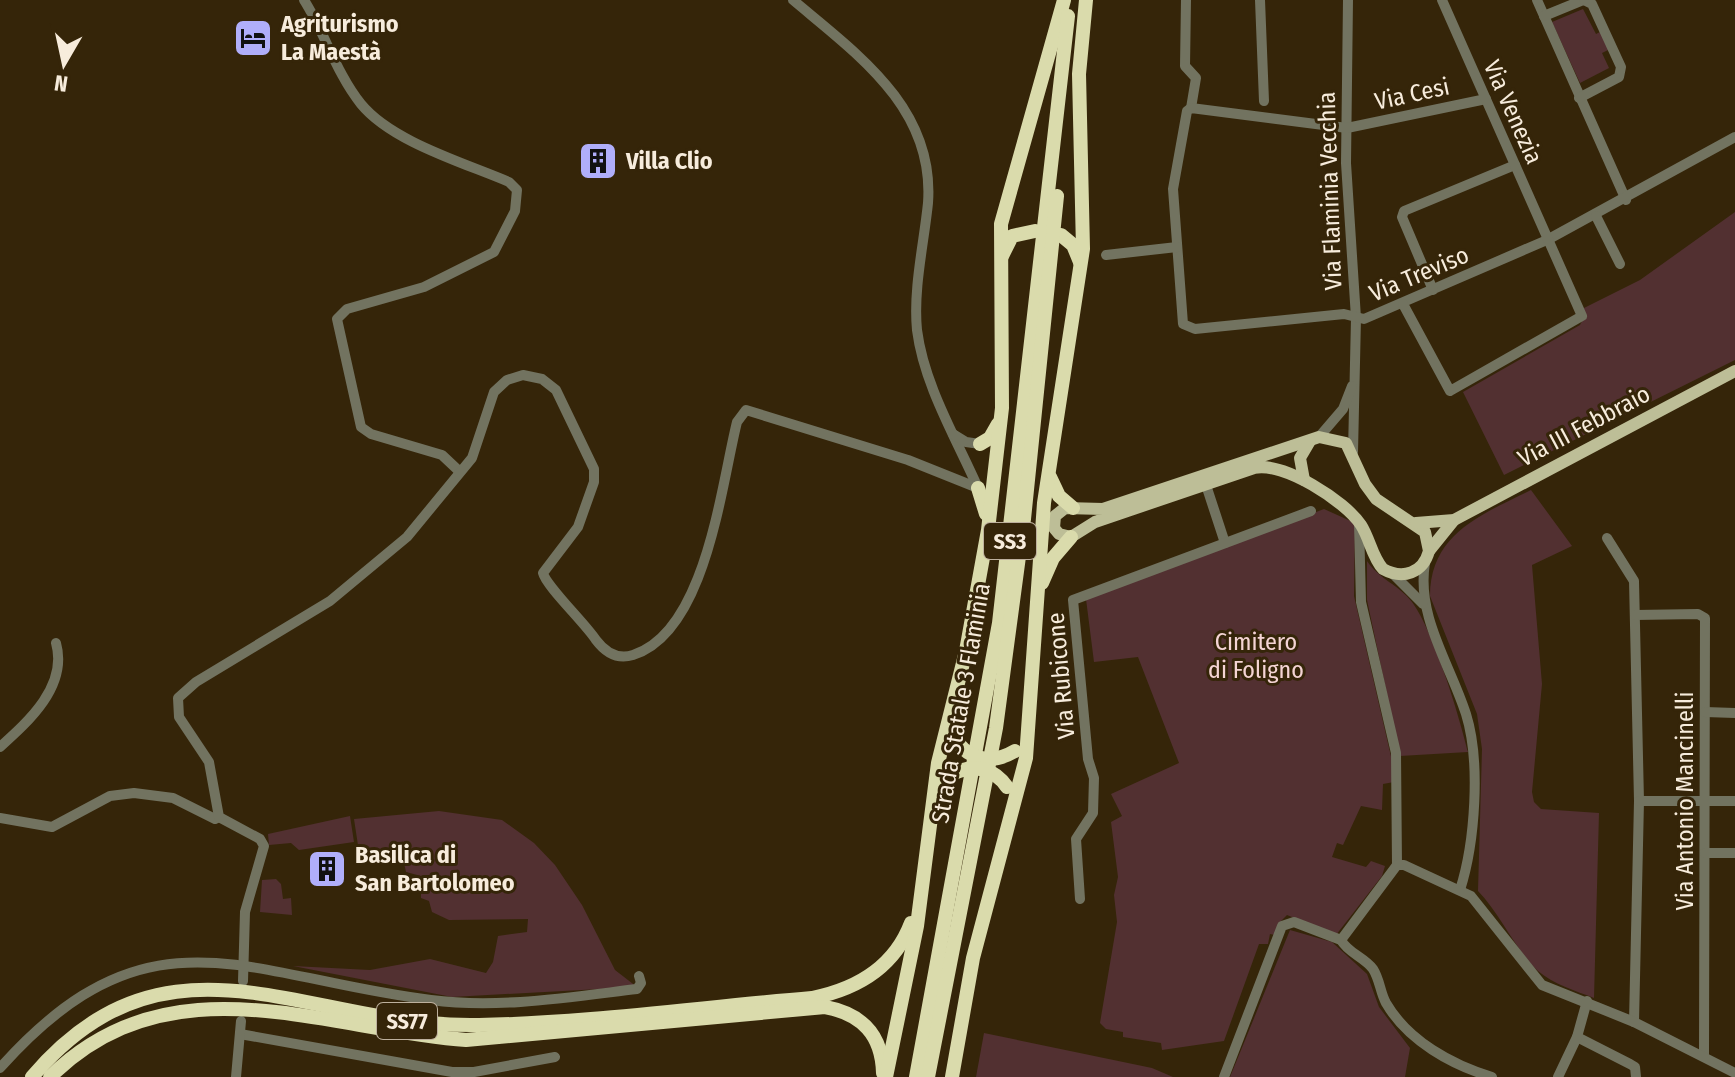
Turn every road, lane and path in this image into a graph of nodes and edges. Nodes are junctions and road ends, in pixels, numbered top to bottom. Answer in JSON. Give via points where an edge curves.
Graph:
{"nodes":[{"id":1,"x":304,"y":0,"type":"edge"},
{"id":2,"x":793,"y":0,"type":"edge"},
{"id":3,"x":1064,"y":0,"type":"edge"},
{"id":4,"x":1070,"y":0,"type":"edge"},
{"id":5,"x":1079,"y":0,"type":"edge"},
{"id":6,"x":1086,"y":0,"type":"edge"},
{"id":7,"x":1186,"y":0,"type":"edge"},
{"id":8,"x":1260,"y":0,"type":"edge"},
{"id":9,"x":1348,"y":0,"type":"edge"},
{"id":10,"x":1442,"y":0,"type":"edge"},
{"id":11,"x":1537,"y":0,"type":"edge"},
{"id":12,"x":1584,"y":0,"type":"edge"},
{"id":13,"x":1544,"y":16,"type":"junction"},
{"id":14,"x":1579,"y":98,"type":"junction"},
{"id":15,"x":1486,"y":99,"type":"junction"},
{"id":16,"x":1264,"y":101,"type":"dead end"},
{"id":17,"x":1191,"y":108,"type":"junction"},
{"id":18,"x":1347,"y":128,"type":"junction"},
{"id":19,"x":1735,"y":137,"type":"edge"},
{"id":20,"x":1515,"y":165,"type":"junction"},
{"id":21,"x":1626,"y":200,"type":"junction"},
{"id":22,"x":1596,"y":216,"type":"junction"},
{"id":23,"x":1035,"y":231,"type":"dead end"},
{"id":24,"x":1061,"y":235,"type":"dead end"},
{"id":25,"x":1547,"y":240,"type":"junction"},
{"id":26,"x":1177,"y":247,"type":"junction"},
{"id":27,"x":1106,"y":255,"type":"dead end"},
{"id":28,"x":1080,"y":263,"type":"junction"},
{"id":29,"x":1620,"y":264,"type":"dead end"},
{"id":30,"x":1000,"y":265,"type":"junction"},
{"id":31,"x":1433,"y":290,"type":"junction"},
{"id":32,"x":1403,"y":304,"type":"junction"},
{"id":33,"x":1356,"y":318,"type":"junction"},
{"id":34,"x":1735,"y":371,"type":"edge"},
{"id":35,"x":1355,"y":381,"type":"junction"},
{"id":36,"x":1002,"y":408,"type":"junction"},
{"id":37,"x":952,"y":433,"type":"junction"},
{"id":38,"x":1314,"y":439,"type":"junction"},
{"id":39,"x":980,"y":444,"type":"junction"},
{"id":40,"x":1353,"y":452,"type":"junction"},
{"id":41,"x":970,"y":469,"type":"junction"},
{"id":42,"x":459,"y":471,"type":"junction"},
{"id":43,"x":1049,"y":471,"type":"junction"},
{"id":44,"x":1304,"y":480,"type":"junction"},
{"id":45,"x":1206,"y":485,"type":"junction"},
{"id":46,"x":978,"y":488,"type":"junction"},
{"id":47,"x":1073,"y":508,"type":"junction"},
{"id":48,"x":1311,"y":511,"type":"dead end"},
{"id":49,"x":1454,"y":520,"type":"junction"},
{"id":50,"x":1359,"y":522,"type":"junction"},
{"id":51,"x":1416,"y":523,"type":"junction"},
{"id":52,"x":988,"y":530,"type":"junction"},
{"id":53,"x":1071,"y":537,"type":"junction"},
{"id":54,"x":1607,"y":538,"type":"dead end"},
{"id":55,"x":1225,"y":543,"type":"junction"},
{"id":56,"x":1427,"y":557,"type":"junction"},
{"id":57,"x":1394,"y":575,"type":"junction"},
{"id":58,"x":1036,"y":602,"type":"junction"},
{"id":59,"x":1424,"y":606,"type":"junction"},
{"id":60,"x":1635,"y":615,"type":"junction"},
{"id":61,"x":56,"y":643,"type":"dead end"},
{"id":62,"x":1705,"y":712,"type":"junction"},
{"id":63,"x":1735,"y":713,"type":"edge"},
{"id":64,"x":949,"y":723,"type":"junction"},
{"id":65,"x":1028,"y":738,"type":"junction"},
{"id":66,"x":0,"y":747,"type":"edge"},
{"id":67,"x":1706,"y":800,"type":"junction"},
{"id":68,"x":1639,"y":801,"type":"junction"},
{"id":69,"x":1735,"y":801,"type":"edge"},
{"id":70,"x":935,"y":802,"type":"junction"},
{"id":71,"x":1014,"y":809,"type":"junction"},
{"id":72,"x":219,"y":817,"type":"junction"},
{"id":73,"x":0,"y":818,"type":"edge"},
{"id":74,"x":1705,"y":853,"type":"junction"},
{"id":75,"x":1735,"y":853,"type":"edge"},
{"id":76,"x":1397,"y":865,"type":"junction"},
{"id":77,"x":1467,"y":869,"type":"junction"},
{"id":78,"x":1460,"y":890,"type":"junction"},
{"id":79,"x":1471,"y":896,"type":"junction"},
{"id":80,"x":1080,"y":899,"type":"dead end"},
{"id":81,"x":918,"y":904,"type":"junction"},
{"id":82,"x":1341,"y":940,"type":"junction"},
{"id":83,"x":243,"y":964,"type":"junction"},
{"id":84,"x":639,"y":976,"type":"dead end"},
{"id":85,"x":243,"y":981,"type":"dead end"},
{"id":86,"x":1587,"y":1001,"type":"junction"},
{"id":87,"x":241,"y":1021,"type":"dead end"},
{"id":88,"x":1634,"y":1022,"type":"junction"},
{"id":89,"x":240,"y":1034,"type":"junction"},
{"id":90,"x":1577,"y":1037,"type":"junction"},
{"id":91,"x":1704,"y":1055,"type":"junction"},
{"id":92,"x":555,"y":1057,"type":"dead end"},
{"id":93,"x":0,"y":1068,"type":"edge"},
{"id":94,"x":1735,"y":1073,"type":"edge"},
{"id":95,"x":32,"y":1077,"type":"edge"},
{"id":96,"x":50,"y":1077,"type":"edge"},
{"id":97,"x":236,"y":1077,"type":"edge"},
{"id":98,"x":885,"y":1077,"type":"edge"},
{"id":99,"x":916,"y":1077,"type":"edge"},
{"id":100,"x":928,"y":1077,"type":"edge"},
{"id":101,"x":952,"y":1077,"type":"edge"},
{"id":102,"x":1224,"y":1077,"type":"edge"},
{"id":103,"x":1492,"y":1077,"type":"edge"},
{"id":104,"x":1558,"y":1077,"type":"edge"},
{"id":105,"x":1636,"y":1077,"type":"edge"}],
"edges":[{"from":1,"to":42,"type":"street","via":[[363,106],[417,143],[509,182],[518,192],[515,211],[494,252],[424,287],[344,311],[337,319],[361,427],[442,455]]},
{"from":2,"to":37,"type":"street","via":[[874,68],[919,139],[928,191],[917,329]]},
{"from":3,"to":30,"type":"highway","via":[[1005,206]]},
{"from":4,"to":99,"type":"highway","name":"Strada Statale 3 Flaminia","number":"SS3","via":[[1000,614]]},
{"from":5,"to":100,"type":"highway","name":"Strada Statale 3 Flaminia","number":"SS3","via":[[1024,519],[996,728]]},
{"from":6,"to":28,"type":"highway","via":[[1079,74]]},
{"from":7,"to":17,"type":"street","name":"Via Treviso","via":[[1185,66],[1196,78]]},
{"from":8,"to":16,"type":"street"},
{"from":9,"to":18,"type":"street","name":"Via Flaminia Vecchia"},
{"from":10,"to":15,"type":"street","name":"Via Venezia"},
{"from":11,"to":13,"type":"street"},
{"from":12,"to":13,"type":"street"},
{"from":12,"to":14,"type":"street","via":[[1592,4],[1621,67],[1619,77]]},
{"from":13,"to":14,"type":"street"},
{"from":14,"to":21,"type":"street"},
{"from":15,"to":18,"type":"street","name":"Via Cesi"},
{"from":15,"to":20,"type":"street","name":"Via Venezia"},
{"from":17,"to":18,"type":"street"},
{"from":17,"to":26,"type":"street","name":"Via Treviso","via":[[1173,189]]},
{"from":18,"to":33,"type":"street","name":"Via Flaminia Vecchia"},
{"from":19,"to":21,"type":"street","name":"Via Treviso"},
{"from":20,"to":25,"type":"street","name":"Via Venezia"},
{"from":20,"to":31,"type":"street","via":[[1404,211]]},
{"from":21,"to":22,"type":"street","name":"Via Treviso"},
{"from":22,"to":25,"type":"street","name":"Via Treviso"},
{"from":22,"to":29,"type":"street"},
{"from":23,"to":30,"type":"highway","via":[[1008,239]]},
{"from":24,"to":28,"type":"highway","via":[[1073,245]]},
{"from":25,"to":31,"type":"street","name":"Via Treviso"},
{"from":25,"to":32,"type":"street","name":"Via Venezia","via":[[1582,316],[1450,391]]},
{"from":26,"to":27,"type":"street"},
{"from":26,"to":33,"type":"street","name":"Via Treviso","via":[[1183,324],[1188,328],[1344,314]]},
{"from":28,"to":43,"type":"highway"},
{"from":30,"to":36,"type":"highway"},
{"from":31,"to":32,"type":"street","name":"Via Treviso"},
{"from":32,"to":33,"type":"street","name":"Via Treviso"},
{"from":33,"to":35,"type":"street","name":"Via Flaminia Vecchia"},
{"from":34,"to":49,"type":"main road","name":"Via III Febbraio"},
{"from":35,"to":38,"type":"street","name":"Via Flaminia Vecchia","via":[[1343,409]]},
{"from":35,"to":40,"type":"street","name":"Via Flaminia Vecchia"},
{"from":36,"to":39,"type":"highway","via":[[993,435]]},
{"from":36,"to":52,"type":"highway"},
{"from":37,"to":39,"type":"street"},
{"from":37,"to":41,"type":"street"},
{"from":38,"to":40,"type":"main road","via":[[1340,440]]},
{"from":38,"to":44,"type":"main road","name":"Via Flaminia Vecchia","via":[[1300,458]]},
{"from":38,"to":47,"type":"main road","via":[[1103,509]]},
{"from":39,"to":41,"type":"street","via":[[971,455]]},
{"from":40,"to":51,"type":"main road","name":"Via Flaminia Vecchia","via":[[1376,499]]},
{"from":41,"to":46,"type":"street"},
{"from":42,"to":46,"type":"street","via":[[472,458],[487,406],[503,383],[531,375],[556,390],[591,457],[594,482],[578,527],[547,566],[545,580],[601,647],[627,657],[665,635],[693,588],[737,422],[746,410],[908,460]]},
{"from":42,"to":72,"type":"street","via":[[407,537],[330,601],[178,698],[179,717],[209,762]]},
{"from":43,"to":47,"type":"highway","via":[[1059,496]]},
{"from":43,"to":58,"type":"highway"},
{"from":44,"to":45,"type":"main road","via":[[1264,466]]},
{"from":44,"to":50,"type":"main road"},
{"from":45,"to":53,"type":"main road","via":[[1095,522]]},
{"from":45,"to":55,"type":"street"},
{"from":46,"to":52,"type":"highway"},
{"from":47,"to":53,"type":"main road","via":[[1060,510],[1053,520],[1058,533]]},
{"from":48,"to":55,"type":"street","name":"Via Rubicone"},
{"from":49,"to":51,"type":"main road"},
{"from":49,"to":56,"type":"main road"},
{"from":50,"to":57,"type":"main road","via":[[1379,565]]},
{"from":50,"to":76,"type":"street","via":[[1361,602],[1396,753]]},
{"from":51,"to":56,"type":"main road","via":[[1428,537]]},
{"from":52,"to":64,"type":"highway"},
{"from":53,"to":58,"type":"highway","via":[[1047,568]]},
{"from":54,"to":60,"type":"street","via":[[1634,581]]},
{"from":55,"to":80,"type":"street","name":"Via Rubicone","via":[[1073,600],[1094,778],[1093,813],[1076,839]]},
{"from":56,"to":57,"type":"main road","via":[[1409,574]]},
{"from":56,"to":59,"type":"street"},
{"from":57,"to":59,"type":"street"},
{"from":58,"to":65,"type":"highway"},
{"from":59,"to":77,"type":"street","via":[[1467,716],[1473,750]]},
{"from":60,"to":62,"type":"street","name":"Via Antonio Mancinelli","via":[[1705,618]]},
{"from":60,"to":68,"type":"street"},
{"from":61,"to":66,"type":"street","via":[[52,689]]},
{"from":62,"to":63,"type":"street"},
{"from":62,"to":67,"type":"street","name":"Via Antonio Mancinelli"},
{"from":64,"to":65,"type":"highway","bridge":true,"via":[[958,743],[981,759],[1000,758]]},
{"from":64,"to":70,"type":"highway"},
{"from":65,"to":71,"type":"highway"},
{"from":67,"to":68,"type":"street"},
{"from":67,"to":69,"type":"street"},
{"from":67,"to":74,"type":"street","name":"Via Antonio Mancinelli"},
{"from":68,"to":88,"type":"street"},
{"from":70,"to":71,"type":"highway","bridge":true,"via":[[939,788],[954,773],[981,768],[1007,787]]},
{"from":70,"to":81,"type":"highway"},
{"from":71,"to":101,"type":"highway","via":[[973,958]]},
{"from":72,"to":73,"type":"street","via":[[173,798],[134,793],[110,796],[52,827]]},
{"from":72,"to":83,"type":"street","via":[[264,846],[245,912]]},
{"from":74,"to":75,"type":"street"},
{"from":74,"to":91,"type":"street","name":"Via Antonio Mancinelli"},
{"from":76,"to":78,"type":"street"},
{"from":76,"to":82,"type":"street"},
{"from":77,"to":78,"type":"street"},
{"from":77,"to":79,"type":"street"},
{"from":78,"to":79,"type":"street"},
{"from":79,"to":86,"type":"street","via":[[1533,977]]},
{"from":81,"to":95,"type":"highway","number":"SS77","via":[[904,941],[890,959],[866,980],[838,993],[528,1023],[435,1025],[233,989],[185,989],[115,1008],[76,1033]]},
{"from":81,"to":98,"type":"highway"},
{"from":82,"to":102,"type":"street","via":[[1294,922],[1282,926]]},
{"from":82,"to":103,"type":"street","via":[[1370,965],[1385,1002],[1418,1039],[1458,1067]]},
{"from":83,"to":84,"type":"street","via":[[405,997],[462,1003],[637,989]]},
{"from":83,"to":85,"type":"street"},
{"from":83,"to":93,"type":"street","via":[[194,963],[124,974],[67,1003]]},
{"from":86,"to":88,"type":"street"},
{"from":86,"to":90,"type":"street"},
{"from":87,"to":89,"type":"street"},
{"from":88,"to":91,"type":"street"},
{"from":89,"to":92,"type":"street","via":[[452,1072]]},
{"from":89,"to":97,"type":"street"},
{"from":90,"to":104,"type":"street"},
{"from":90,"to":105,"type":"street","via":[[1635,1067]]},
{"from":91,"to":94,"type":"street"},
{"from":96,"to":98,"type":"highway","number":"SS77","via":[[85,1048],[126,1026],[203,1008],[312,1016],[466,1040],[825,1007],[864,1022],[878,1040]]}]}
